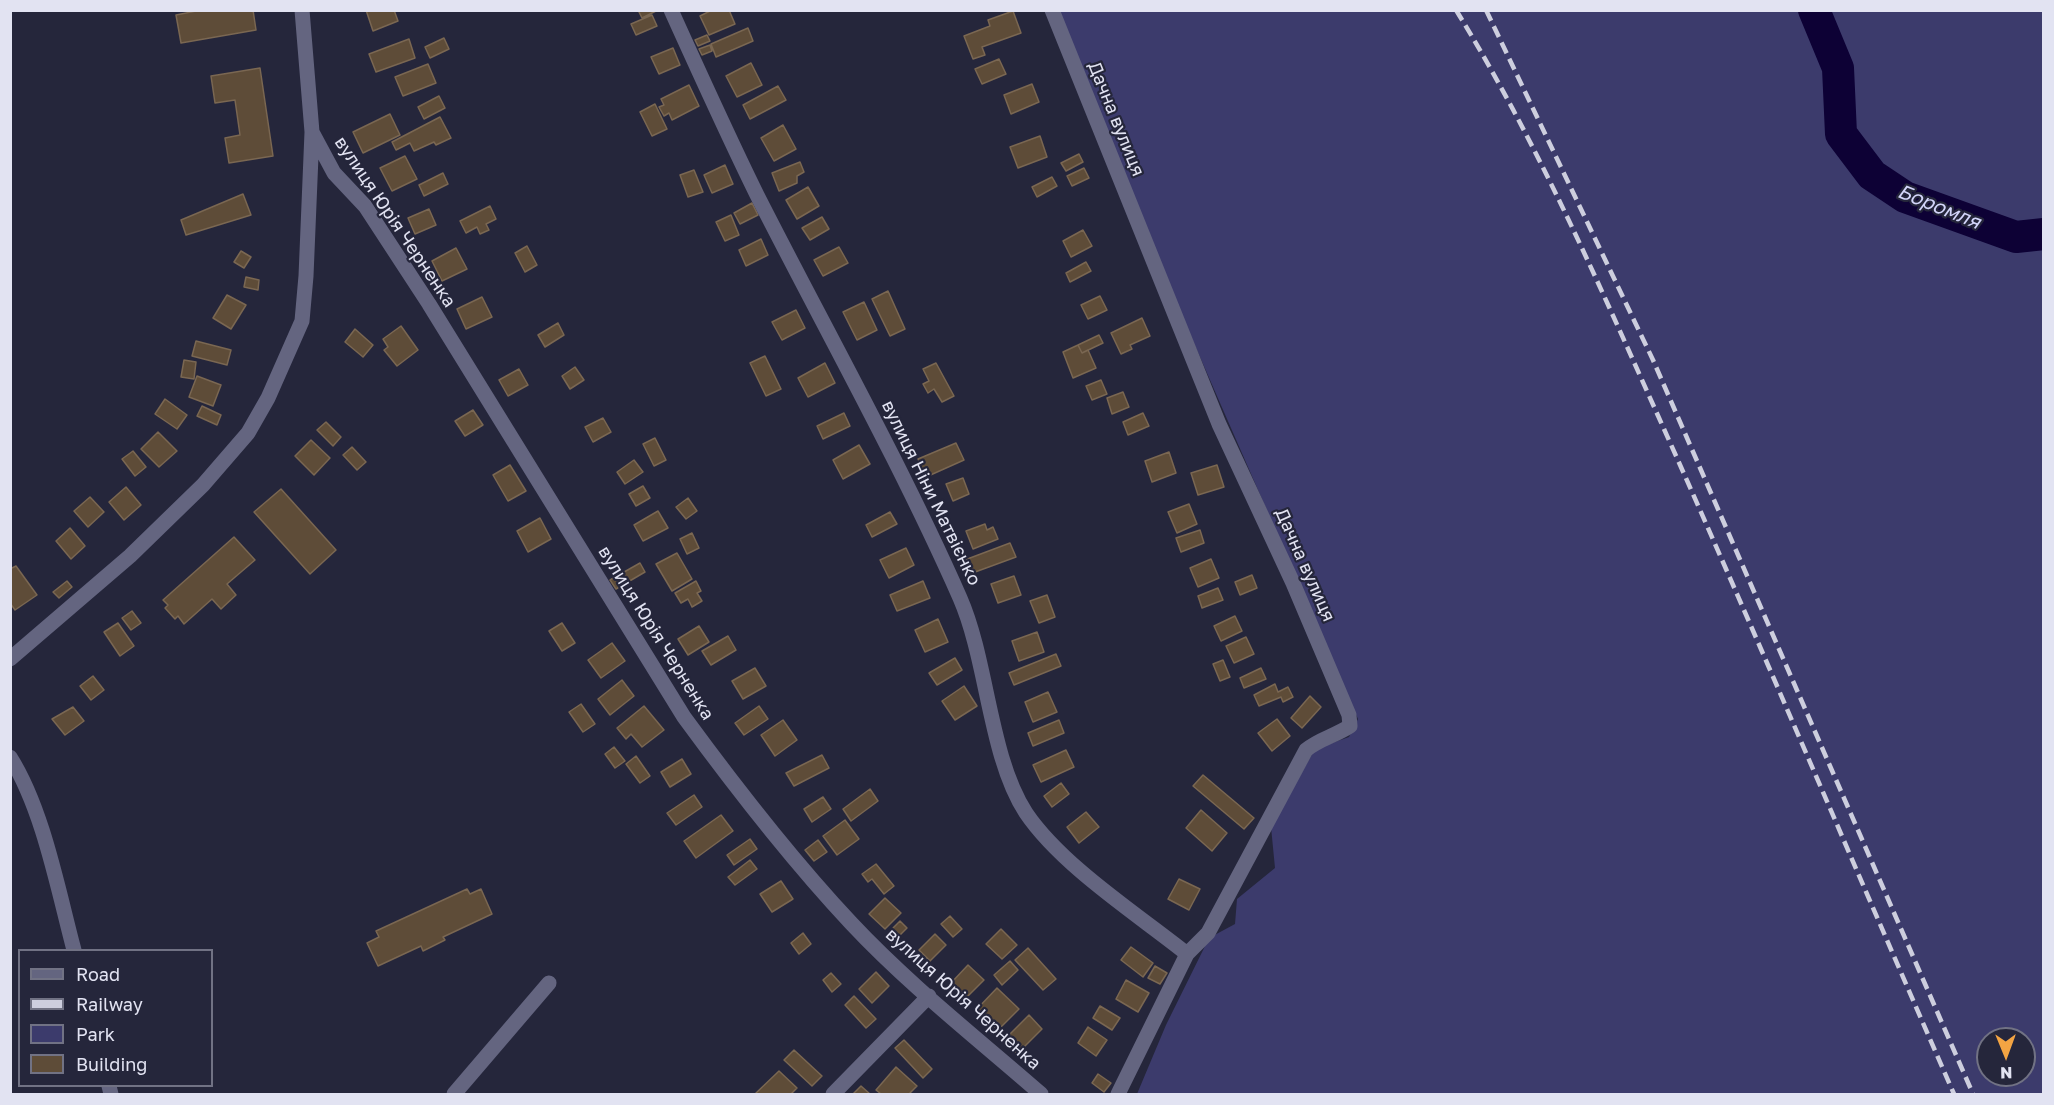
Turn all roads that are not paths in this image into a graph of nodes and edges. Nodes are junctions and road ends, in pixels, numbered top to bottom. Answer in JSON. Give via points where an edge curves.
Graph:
{"nodes":[{"id":1,"x":302,"y":10,"type":"edge"},
{"id":2,"x":670,"y":10,"type":"edge"},
{"id":3,"x":1052,"y":10,"type":"edge"},
{"id":4,"x":312,"y":132,"type":"junction"},
{"id":5,"x":10,"y":659,"type":"edge"},
{"id":6,"x":10,"y":757,"type":"edge"},
{"id":7,"x":73,"y":949,"type":"edge"},
{"id":8,"x":1187,"y":954,"type":"junction"},
{"id":9,"x":549,"y":983,"type":"dead end"},
{"id":10,"x":929,"y":996,"type":"junction"},
{"id":11,"x":454,"y":1095,"type":"edge"},
{"id":12,"x":833,"y":1095,"type":"edge"},
{"id":13,"x":1041,"y":1095,"type":"edge"},
{"id":14,"x":1118,"y":1095,"type":"edge"}],
"edges":[{"from":1,"to":4,"type":"street"},
{"from":2,"to":8,"type":"street","name":"вулиця Ніни Матвієнко","via":[[757,194],[890,449],[961,600],[1004,760],[1026,812],[1044,835],[1092,879]]},
{"from":3,"to":8,"type":"street","name":"Дачна вулиця","via":[[1219,424],[1349,715],[1350,726],[1316,741],[1306,750],[1208,933]]},
{"from":4,"to":5,"type":"street","via":[[302,321],[248,433],[130,556]]},
{"from":4,"to":10,"type":"street","name":"вулиця Юрія Черненка","via":[[334,172],[364,206],[429,304],[684,717],[784,848],[852,924]]},
{"from":6,"to":7,"type":"street","via":[[20,772],[46,844]]},
{"from":8,"to":14,"type":"street","name":"Дачна вулиця"},
{"from":9,"to":11,"type":"street"},
{"from":10,"to":12,"type":"street"},
{"from":10,"to":13,"type":"street","name":"вулиця Юрія Черненка"}]}
